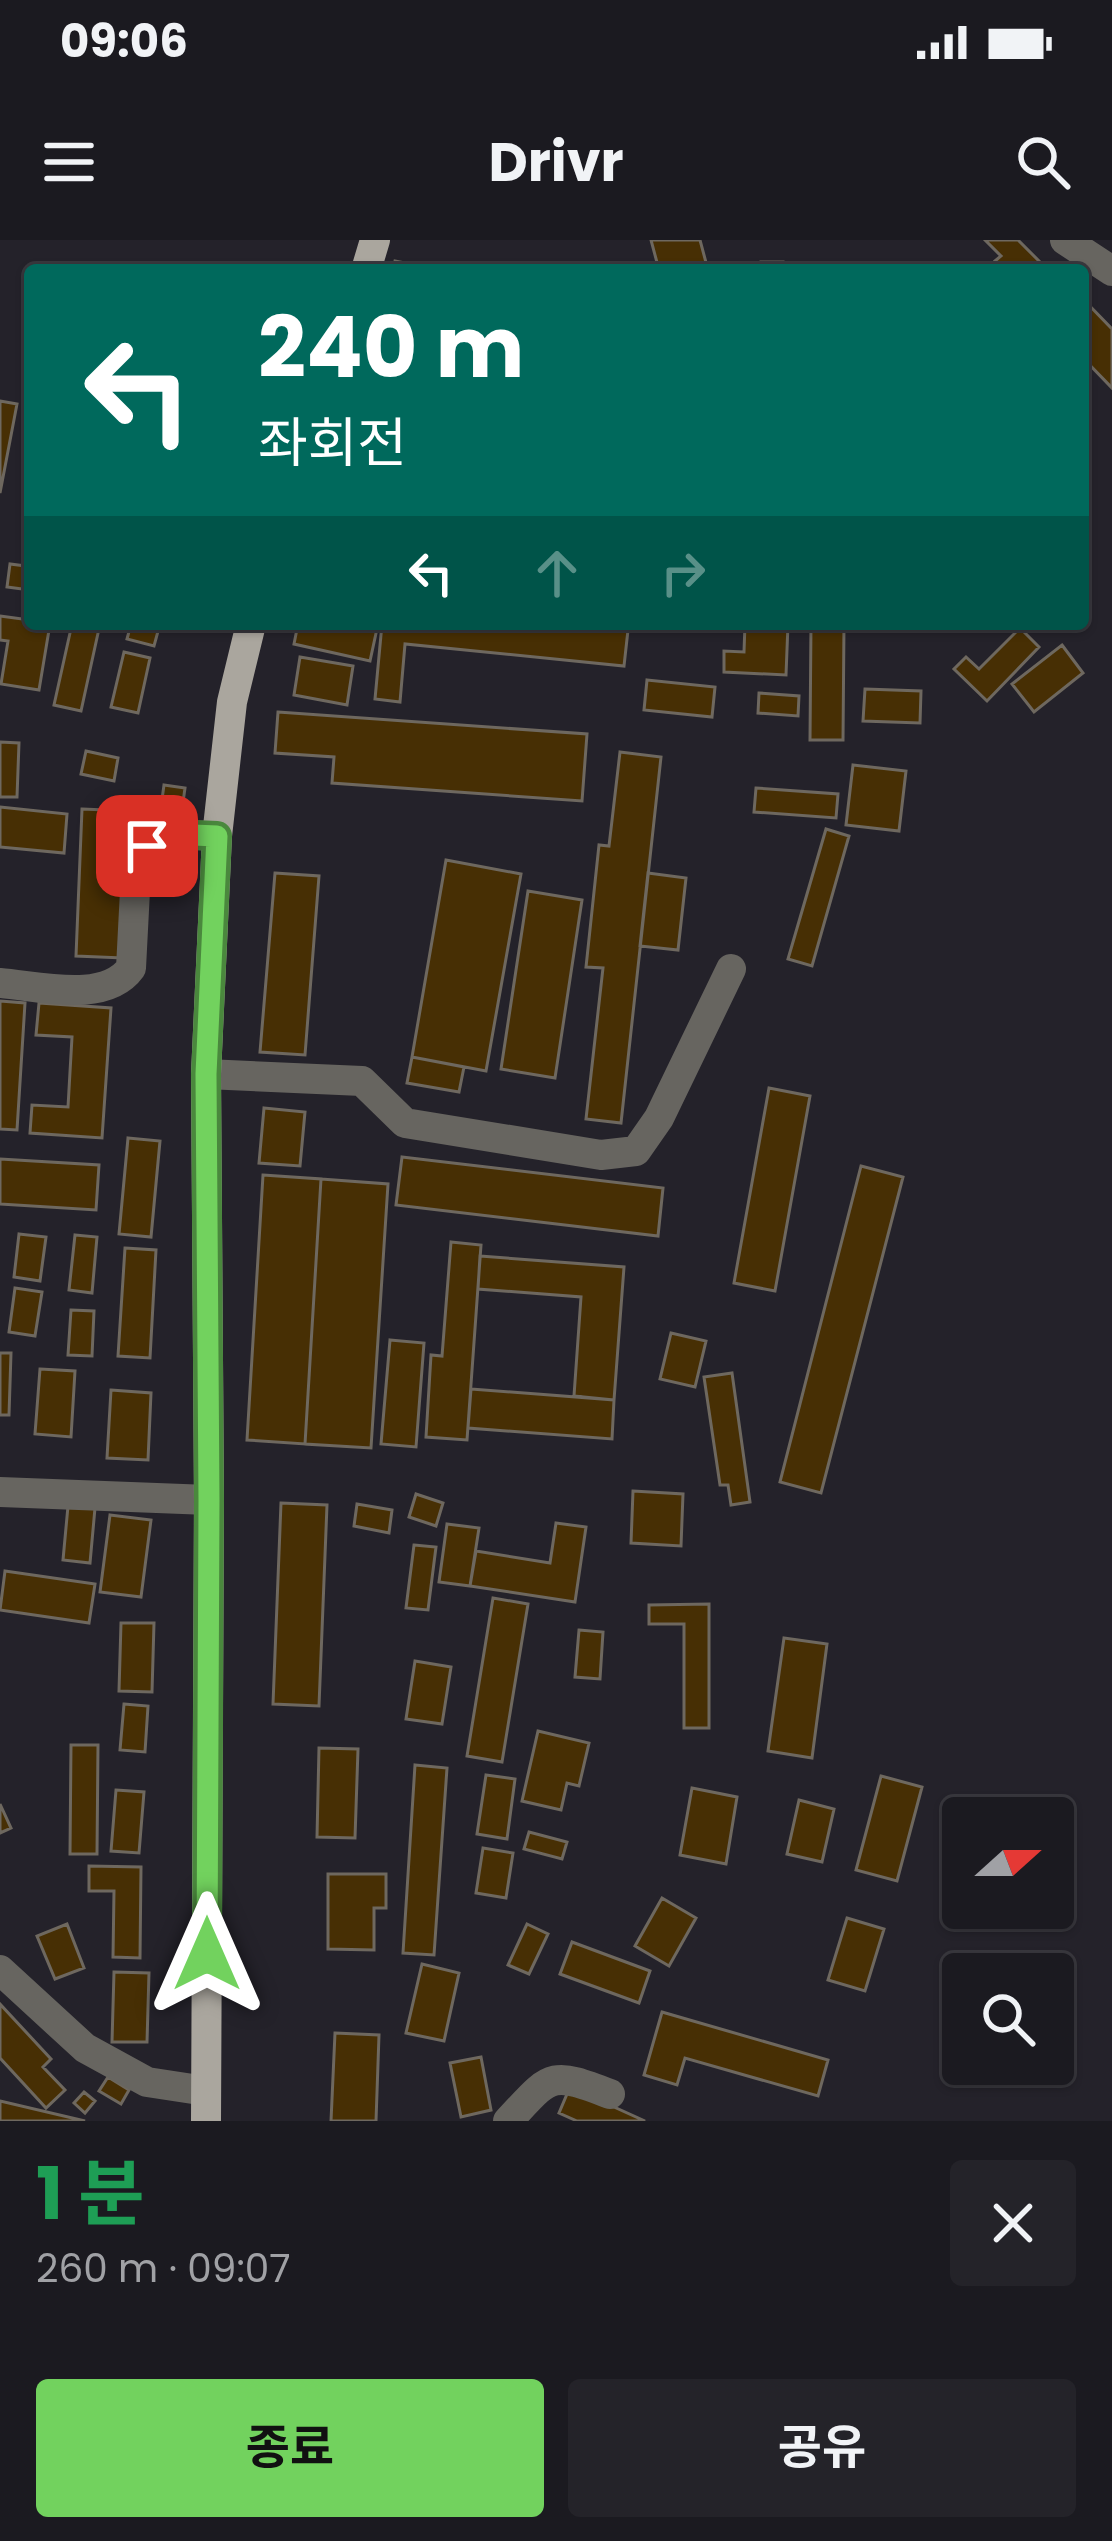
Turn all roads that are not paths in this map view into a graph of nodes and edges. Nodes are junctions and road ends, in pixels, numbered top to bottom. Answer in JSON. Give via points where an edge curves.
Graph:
{"nodes":[{"id":1,"x":1065,"y":240,"type":"edge"},
{"id":2,"x":1112,"y":271,"type":"edge"},
{"id":3,"x":250,"y":630,"type":"edge"},
{"id":4,"x":217,"y":836,"type":"junction"},
{"id":5,"x":731,"y":969,"type":"dead end"},
{"id":6,"x":0,"y":983,"type":"edge"},
{"id":7,"x":206,"y":1074,"type":"junction"},
{"id":8,"x":0,"y":1492,"type":"edge"},
{"id":9,"x":209,"y":1500,"type":"junction"},
{"id":10,"x":0,"y":1970,"type":"edge"},
{"id":11,"x":610,"y":2094,"type":"dead end"},
{"id":12,"x":206,"y":2106,"type":"edge"},
{"id":13,"x":508,"y":2121,"type":"edge"}],
"edges":[{"from":1,"to":2,"type":"street"},
{"from":3,"to":4,"type":"main road","via":[[232,702]]},
{"from":4,"to":6,"type":"street","via":[[169,834],[147,846],[136,872],[131,968],[122,981],[101,989]]},
{"from":4,"to":7,"type":"main road"},
{"from":5,"to":7,"type":"street","via":[[636,1151],[601,1155],[405,1123],[362,1081]]},
{"from":7,"to":9,"type":"main road"},
{"from":8,"to":9,"type":"street"},
{"from":9,"to":12,"type":"main road"},
{"from":10,"to":12,"type":"street","via":[[85,2048]]},
{"from":11,"to":13,"type":"street","via":[[569,2078],[546,2081]]}]}
